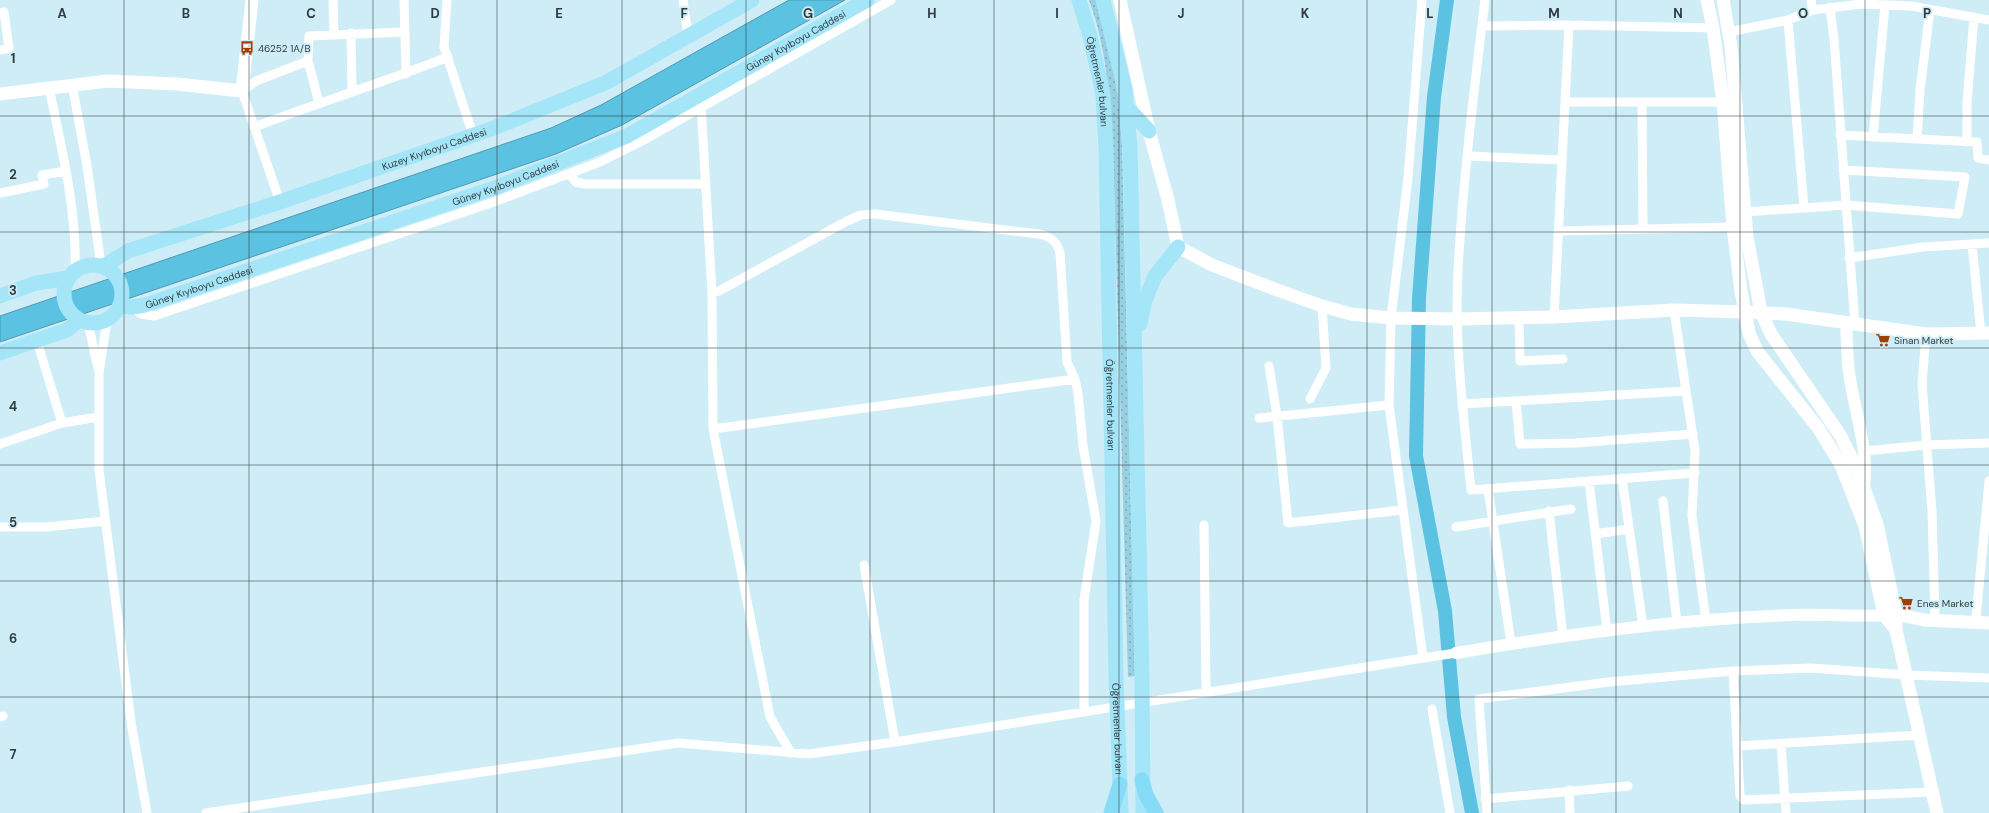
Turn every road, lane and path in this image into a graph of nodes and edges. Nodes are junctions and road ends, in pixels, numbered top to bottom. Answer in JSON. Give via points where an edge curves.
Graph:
{"nodes":[{"id":1,"x":252,"y":0,"type":"edge"},
{"id":2,"x":333,"y":0,"type":"edge"},
{"id":3,"x":404,"y":0,"type":"edge"},
{"id":4,"x":447,"y":0,"type":"edge"},
{"id":5,"x":683,"y":0,"type":"edge"},
{"id":6,"x":752,"y":0,"type":"edge"},
{"id":7,"x":866,"y":0,"type":"edge"},
{"id":8,"x":891,"y":0,"type":"edge"},
{"id":9,"x":1079,"y":0,"type":"edge"},
{"id":10,"x":1103,"y":0,"type":"edge"},
{"id":11,"x":1120,"y":0,"type":"edge"},
{"id":12,"x":1422,"y":0,"type":"edge"},
{"id":13,"x":1485,"y":0,"type":"edge"},
{"id":14,"x":1707,"y":0,"type":"edge"},
{"id":15,"x":1723,"y":0,"type":"edge"},
{"id":16,"x":1811,"y":0,"type":"edge"},
{"id":17,"x":1861,"y":2,"type":"edge"},
{"id":18,"x":1885,"y":5,"type":"junction"},
{"id":19,"x":1830,"y":7,"type":"junction"},
{"id":20,"x":1812,"y":10,"type":"junction"},
{"id":21,"x":1930,"y":10,"type":"junction"},
{"id":22,"x":0,"y":13,"type":"edge"},
{"id":23,"x":1974,"y":17,"type":"junction"},
{"id":24,"x":1788,"y":20,"type":"junction"},
{"id":25,"x":1989,"y":20,"type":"edge"},
{"id":26,"x":1569,"y":25,"type":"junction"},
{"id":27,"x":1482,"y":26,"type":"junction"},
{"id":28,"x":1713,"y":28,"type":"junction"},
{"id":29,"x":404,"y":32,"type":"junction"},
{"id":30,"x":1729,"y":32,"type":"junction"},
{"id":31,"x":351,"y":33,"type":"junction"},
{"id":32,"x":334,"y":34,"type":"junction"},
{"id":33,"x":688,"y":36,"type":"junction"},
{"id":34,"x":0,"y":50,"type":"edge"},
{"id":35,"x":448,"y":57,"type":"junction"},
{"id":36,"x":308,"y":61,"type":"junction"},
{"id":37,"x":406,"y":74,"type":"junction"},
{"id":38,"x":72,"y":84,"type":"junction"},
{"id":39,"x":48,"y":87,"type":"junction"},
{"id":40,"x":242,"y":91,"type":"junction"},
{"id":41,"x":352,"y":92,"type":"junction"},
{"id":42,"x":0,"y":94,"type":"edge"},
{"id":43,"x":700,"y":101,"type":"junction"},
{"id":44,"x":1565,"y":102,"type":"junction"},
{"id":45,"x":1723,"y":102,"type":"junction"},
{"id":46,"x":319,"y":103,"type":"junction"},
{"id":47,"x":1642,"y":103,"type":"junction"},
{"id":48,"x":1126,"y":106,"type":"junction"},
{"id":49,"x":254,"y":127,"type":"junction"},
{"id":50,"x":1149,"y":131,"type":"junction"},
{"id":51,"x":473,"y":135,"type":"junction"},
{"id":52,"x":1840,"y":135,"type":"junction"},
{"id":53,"x":1873,"y":137,"type":"junction"},
{"id":54,"x":1917,"y":139,"type":"junction"},
{"id":55,"x":1967,"y":142,"type":"junction"},
{"id":56,"x":1468,"y":156,"type":"junction"},
{"id":57,"x":1562,"y":160,"type":"junction"},
{"id":58,"x":1989,"y":160,"type":"edge"},
{"id":59,"x":1843,"y":170,"type":"junction"},
{"id":60,"x":66,"y":172,"type":"junction"},
{"id":61,"x":570,"y":175,"type":"junction"},
{"id":62,"x":705,"y":184,"type":"junction"},
{"id":63,"x":0,"y":192,"type":"edge"},
{"id":64,"x":280,"y":202,"type":"junction"},
{"id":65,"x":1846,"y":205,"type":"junction"},
{"id":66,"x":1804,"y":208,"type":"junction"},
{"id":67,"x":1744,"y":212,"type":"junction"},
{"id":68,"x":1733,"y":227,"type":"junction"},
{"id":69,"x":1643,"y":229,"type":"junction"},
{"id":70,"x":1558,"y":231,"type":"junction"},
{"id":71,"x":1972,"y":244,"type":"junction"},
{"id":72,"x":1989,"y":244,"type":"edge"},
{"id":73,"x":1178,"y":248,"type":"junction"},
{"id":74,"x":1849,"y":258,"type":"junction"},
{"id":75,"x":102,"y":266,"type":"junction"},
{"id":76,"x":71,"y":274,"type":"junction"},
{"id":77,"x":712,"y":293,"type":"junction"},
{"id":78,"x":0,"y":296,"type":"edge"},
{"id":79,"x":126,"y":306,"type":"junction"},
{"id":80,"x":1322,"y":306,"type":"junction"},
{"id":81,"x":1674,"y":310,"type":"junction"},
{"id":82,"x":1744,"y":312,"type":"junction"},
{"id":83,"x":1761,"y":312,"type":"junction"},
{"id":84,"x":1396,"y":318,"type":"junction"},
{"id":85,"x":1519,"y":318,"type":"junction"},
{"id":86,"x":1554,"y":318,"type":"junction"},
{"id":87,"x":1454,"y":319,"type":"junction"},
{"id":88,"x":107,"y":320,"type":"junction"},
{"id":89,"x":83,"y":321,"type":"junction"},
{"id":90,"x":1850,"y":324,"type":"junction"},
{"id":91,"x":1985,"y":333,"type":"edge"},
{"id":92,"x":1926,"y":334,"type":"junction"},
{"id":93,"x":37,"y":341,"type":"junction"},
{"id":94,"x":1134,"y":348,"type":"junction"},
{"id":95,"x":0,"y":353,"type":"edge"},
{"id":96,"x":1563,"y":360,"type":"dead end"},
{"id":97,"x":1269,"y":366,"type":"dead end"},
{"id":98,"x":99,"y":373,"type":"junction"},
{"id":99,"x":1075,"y":379,"type":"junction"},
{"id":100,"x":1686,"y":391,"type":"junction"},
{"id":101,"x":1310,"y":399,"type":"dead end"},
{"id":102,"x":1516,"y":401,"type":"junction"},
{"id":103,"x":1462,"y":404,"type":"junction"},
{"id":104,"x":1389,"y":405,"type":"junction"},
{"id":105,"x":1277,"y":416,"type":"junction"},
{"id":106,"x":98,"y":417,"type":"junction"},
{"id":107,"x":1259,"y":418,"type":"dead end"},
{"id":108,"x":62,"y":423,"type":"junction"},
{"id":109,"x":713,"y":429,"type":"junction"},
{"id":110,"x":1693,"y":434,"type":"junction"},
{"id":111,"x":1989,"y":443,"type":"edge"},
{"id":112,"x":0,"y":444,"type":"edge"},
{"id":113,"x":1926,"y":445,"type":"junction"},
{"id":114,"x":1865,"y":450,"type":"junction"},
{"id":115,"x":1695,"y":473,"type":"junction"},
{"id":116,"x":1622,"y":478,"type":"junction"},
{"id":117,"x":1589,"y":481,"type":"junction"},
{"id":118,"x":1989,"y":481,"type":"edge"},
{"id":119,"x":1864,"y":487,"type":"junction"},
{"id":120,"x":1488,"y":489,"type":"junction"},
{"id":121,"x":1663,"y":501,"type":"dead end"},
{"id":122,"x":1571,"y":509,"type":"dead end"},
{"id":123,"x":1402,"y":510,"type":"junction"},
{"id":124,"x":1549,"y":511,"type":"junction"},
{"id":125,"x":1113,"y":520,"type":"junction"},
{"id":126,"x":104,"y":521,"type":"junction"},
{"id":127,"x":1096,"y":521,"type":"junction"},
{"id":128,"x":1493,"y":521,"type":"junction"},
{"id":129,"x":1987,"y":522,"type":"edge"},
{"id":130,"x":1204,"y":525,"type":"dead end"},
{"id":131,"x":0,"y":527,"type":"edge"},
{"id":132,"x":1456,"y":527,"type":"dead end"},
{"id":133,"x":1629,"y":529,"type":"junction"},
{"id":134,"x":1595,"y":534,"type":"junction"},
{"id":135,"x":1986,"y":564,"type":"edge"},
{"id":136,"x":864,"y":565,"type":"dead end"},
{"id":137,"x":1890,"y":615,"type":"junction"},
{"id":138,"x":1913,"y":616,"type":"junction"},
{"id":139,"x":1935,"y":616,"type":"junction"},
{"id":140,"x":1983,"y":618,"type":"edge"},
{"id":141,"x":1706,"y":621,"type":"junction"},
{"id":142,"x":1989,"y":623,"type":"edge"},
{"id":143,"x":1678,"y":624,"type":"junction"},
{"id":144,"x":1643,"y":627,"type":"junction"},
{"id":145,"x":1607,"y":632,"type":"junction"},
{"id":146,"x":1563,"y":637,"type":"junction"},
{"id":147,"x":1511,"y":644,"type":"junction"},
{"id":148,"x":1456,"y":653,"type":"joint"},
{"id":149,"x":1423,"y":658,"type":"junction"},
{"id":150,"x":1733,"y":671,"type":"junction"},
{"id":151,"x":1907,"y":675,"type":"junction"},
{"id":152,"x":1989,"y":678,"type":"edge"},
{"id":153,"x":1206,"y":693,"type":"junction"},
{"id":154,"x":1432,"y":710,"type":"dead end"},
{"id":155,"x":1084,"y":712,"type":"junction"},
{"id":156,"x":1920,"y":735,"type":"junction"},
{"id":157,"x":895,"y":742,"type":"junction"},
{"id":158,"x":1781,"y":744,"type":"junction"},
{"id":159,"x":1738,"y":746,"type":"junction"},
{"id":160,"x":791,"y":753,"type":"junction"},
{"id":161,"x":1142,"y":780,"type":"junction"},
{"id":162,"x":1120,"y":784,"type":"junction"},
{"id":163,"x":1628,"y":786,"type":"dead end"},
{"id":164,"x":1569,"y":791,"type":"junction"},
{"id":165,"x":1933,"y":792,"type":"junction"},
{"id":166,"x":1485,"y":799,"type":"junction"},
{"id":167,"x":1784,"y":799,"type":"junction"},
{"id":168,"x":148,"y":813,"type":"edge"},
{"id":169,"x":206,"y":813,"type":"edge"},
{"id":170,"x":1111,"y":813,"type":"edge"},
{"id":171,"x":1121,"y":813,"type":"edge"},
{"id":172,"x":1143,"y":813,"type":"edge"},
{"id":173,"x":1156,"y":813,"type":"edge"},
{"id":174,"x":1450,"y":813,"type":"edge"},
{"id":175,"x":1487,"y":813,"type":"edge"},
{"id":176,"x":1570,"y":813,"type":"edge"},
{"id":177,"x":1786,"y":813,"type":"edge"},
{"id":178,"x":1937,"y":813,"type":"edge"}],
"edges":[{"from":1,"to":40,"type":"main road"},
{"from":2,"to":32,"type":"street"},
{"from":3,"to":29,"type":"street"},
{"from":4,"to":35,"type":"street","via":[[444,46]]},
{"from":5,"to":33,"type":"street"},
{"from":6,"to":33,"type":"main road","name":"Kuzey Kıyıboyu Caddesi"},
{"from":7,"to":43,"type":"main road","name":"Güney Kıyıboyu Caddesi"},
{"from":8,"to":43,"type":"street"},
{"from":9,"to":125,"type":"main road","name":"Öğretmenler bulvarı","via":[[1103,94]]},
{"from":10,"to":48,"type":"main road","via":[[1125,90]]},
{"from":11,"to":50,"type":"main road"},
{"from":12,"to":84,"type":"street"},
{"from":13,"to":27,"type":"street"},
{"from":14,"to":28,"type":"main road"},
{"from":15,"to":30,"type":"main road"},
{"from":16,"to":20,"type":"street"},
{"from":17,"to":18,"type":"street"},
{"from":17,"to":19,"type":"street"},
{"from":18,"to":21,"type":"street"},
{"from":18,"to":53,"type":"street"},
{"from":19,"to":20,"type":"street"},
{"from":19,"to":52,"type":"street"},
{"from":20,"to":24,"type":"street"},
{"from":21,"to":23,"type":"street"},
{"from":21,"to":54,"type":"street"},
{"from":22,"to":34,"type":"street","via":[[4,12],[9,48]]},
{"from":23,"to":25,"type":"street"},
{"from":23,"to":55,"type":"street","via":[[1967,102]]},
{"from":24,"to":30,"type":"street"},
{"from":24,"to":66,"type":"street"},
{"from":26,"to":27,"type":"street"},
{"from":26,"to":28,"type":"street"},
{"from":26,"to":44,"type":"street"},
{"from":27,"to":56,"type":"street"},
{"from":28,"to":45,"type":"main road"},
{"from":29,"to":31,"type":"street"},
{"from":29,"to":37,"type":"street"},
{"from":30,"to":67,"type":"main road"},
{"from":31,"to":32,"type":"street"},
{"from":31,"to":41,"type":"street"},
{"from":32,"to":36,"type":"street","via":[[309,36]]},
{"from":33,"to":51,"type":"main road","name":"Kuzey Kıyıboyu Caddesi","via":[[607,82]]},
{"from":35,"to":37,"type":"street"},
{"from":35,"to":51,"type":"street"},
{"from":36,"to":40,"type":"street","via":[[256,81]]},
{"from":36,"to":46,"type":"street"},
{"from":37,"to":41,"type":"street"},
{"from":38,"to":39,"type":"main road"},
{"from":38,"to":40,"type":"main road","via":[[108,81],[176,84]]},
{"from":38,"to":75,"type":"street"},
{"from":39,"to":42,"type":"main road"},
{"from":39,"to":60,"type":"street"},
{"from":40,"to":49,"type":"street"},
{"from":41,"to":46,"type":"street"},
{"from":43,"to":61,"type":"street","via":[[642,141]]},
{"from":43,"to":62,"type":"street"},
{"from":43,"to":79,"type":"main road","name":"Güney Kıyıboyu Caddesi","via":[[627,136],[494,188],[145,305]]},
{"from":44,"to":47,"type":"street"},
{"from":44,"to":57,"type":"street"},
{"from":45,"to":47,"type":"street"},
{"from":45,"to":68,"type":"main road"},
{"from":46,"to":49,"type":"street"},
{"from":47,"to":69,"type":"street"},
{"from":48,"to":50,"type":"main road"},
{"from":48,"to":94,"type":"main road","via":[[1130,148]]},
{"from":49,"to":64,"type":"street"},
{"from":50,"to":73,"type":"main road"},
{"from":51,"to":64,"type":"main road","name":"Kuzey Kıyıboyu Caddesi"},
{"from":52,"to":53,"type":"street"},
{"from":52,"to":59,"type":"street"},
{"from":53,"to":54,"type":"street"},
{"from":54,"to":55,"type":"street"},
{"from":55,"to":58,"type":"street","via":[[1977,142],[1978,158]]},
{"from":56,"to":57,"type":"street"},
{"from":56,"to":87,"type":"street"},
{"from":57,"to":70,"type":"street"},
{"from":59,"to":65,"type":"street"},
{"from":59,"to":65,"type":"street","via":[[1965,177],[1958,214]]},
{"from":60,"to":63,"type":"street","via":[[42,175],[44,184]]},
{"from":60,"to":76,"type":"street","via":[[76,237]]},
{"from":61,"to":62,"type":"street","via":[[582,184]]},
{"from":61,"to":79,"type":"street","via":[[154,316],[141,314]]},
{"from":62,"to":77,"type":"street"},
{"from":64,"to":75,"type":"main road","name":"Kuzey Kıyıboyu Caddesi","via":[[128,251]]},
{"from":65,"to":66,"type":"street"},
{"from":65,"to":74,"type":"street"},
{"from":66,"to":67,"type":"street"},
{"from":67,"to":83,"type":"main road"},
{"from":68,"to":69,"type":"street"},
{"from":68,"to":82,"type":"main road"},
{"from":69,"to":70,"type":"street"},
{"from":70,"to":86,"type":"street"},
{"from":71,"to":72,"type":"street"},
{"from":71,"to":74,"type":"street","via":[[1923,247]]},
{"from":71,"to":91,"type":"street"},
{"from":73,"to":80,"type":"main road","via":[[1212,265]]},
{"from":73,"to":94,"type":"main road","via":[[1155,276],[1145,300]]},
{"from":74,"to":90,"type":"street"},
{"from":75,"to":76,"type":"main road","via":[[84,265]]},
{"from":75,"to":79,"type":"main road","via":[[118,278]]},
{"from":76,"to":78,"type":"main road"},
{"from":76,"to":89,"type":"main road","via":[[64,286],[65,305]]},
{"from":77,"to":99,"type":"street","via":[[861,215],[875,214],[1046,236],[1056,243],[1060,253],[1067,362]]},
{"from":77,"to":109,"type":"street"},
{"from":79,"to":88,"type":"main road"},
{"from":80,"to":84,"type":"main road","via":[[1351,314]]},
{"from":80,"to":101,"type":"street","via":[[1326,368]]},
{"from":81,"to":82,"type":"main road"},
{"from":81,"to":86,"type":"main road"},
{"from":81,"to":100,"type":"street"},
{"from":82,"to":83,"type":"main road"},
{"from":82,"to":137,"type":"main road","via":[[1749,333],[1758,351],[1819,429],[1841,466],[1865,526]]},
{"from":83,"to":90,"type":"main road"},
{"from":83,"to":119,"type":"main road","via":[[1771,334],[1840,435]]},
{"from":84,"to":87,"type":"main road"},
{"from":84,"to":104,"type":"street"},
{"from":85,"to":86,"type":"main road"},
{"from":85,"to":87,"type":"main road"},
{"from":85,"to":96,"type":"street","via":[[1520,361]]},
{"from":87,"to":103,"type":"street"},
{"from":88,"to":89,"type":"main road","via":[[97,323]]},
{"from":88,"to":98,"type":"street"},
{"from":89,"to":93,"type":"main road"},
{"from":89,"to":98,"type":"street"},
{"from":90,"to":92,"type":"main road"},
{"from":90,"to":114,"type":"street","via":[[1849,372]]},
{"from":91,"to":92,"type":"main road"},
{"from":92,"to":113,"type":"street","via":[[1922,384]]},
{"from":93,"to":95,"type":"main road"},
{"from":93,"to":108,"type":"street"},
{"from":94,"to":161,"type":"main road"},
{"from":97,"to":105,"type":"street"},
{"from":98,"to":106,"type":"street"},
{"from":99,"to":109,"type":"street"},
{"from":99,"to":127,"type":"street"},
{"from":100,"to":102,"type":"street"},
{"from":100,"to":110,"type":"street"},
{"from":102,"to":103,"type":"street"},
{"from":102,"to":110,"type":"street","via":[[1520,444],[1576,443]]},
{"from":103,"to":120,"type":"street","via":[[1471,490]]},
{"from":104,"to":105,"type":"street"},
{"from":104,"to":123,"type":"street"},
{"from":105,"to":107,"type":"street"},
{"from":105,"to":123,"type":"street","via":[[1288,523]]},
{"from":106,"to":108,"type":"street"},
{"from":106,"to":126,"type":"street","via":[[99,470]]},
{"from":108,"to":112,"type":"street"},
{"from":109,"to":160,"type":"street","via":[[770,717]]},
{"from":110,"to":115,"type":"street"},
{"from":111,"to":113,"type":"street"},
{"from":113,"to":114,"type":"street"},
{"from":113,"to":139,"type":"street","via":[[1932,511]]},
{"from":114,"to":119,"type":"street","via":[[1867,468]]},
{"from":115,"to":116,"type":"street"},
{"from":115,"to":141,"type":"street","via":[[1692,516]]},
{"from":116,"to":117,"type":"street"},
{"from":116,"to":133,"type":"street"},
{"from":117,"to":120,"type":"street"},
{"from":117,"to":134,"type":"street"},
{"from":118,"to":129,"type":"street"},
{"from":119,"to":137,"type":"main road","via":[[1877,524]]},
{"from":120,"to":128,"type":"street"},
{"from":121,"to":143,"type":"street"},
{"from":122,"to":124,"type":"street"},
{"from":123,"to":149,"type":"street"},
{"from":124,"to":128,"type":"street"},
{"from":124,"to":146,"type":"street"},
{"from":125,"to":127,"type":"street"},
{"from":125,"to":162,"type":"main road","name":"Öğretmenler bulvarı"},
{"from":126,"to":131,"type":"street","via":[[46,527]]},
{"from":126,"to":168,"type":"street","via":[[131,722]]},
{"from":127,"to":155,"type":"street","via":[[1084,600]]},
{"from":128,"to":132,"type":"street"},
{"from":128,"to":147,"type":"street"},
{"from":129,"to":135,"type":"street"},
{"from":130,"to":153,"type":"street"},
{"from":133,"to":134,"type":"street"},
{"from":133,"to":144,"type":"street"},
{"from":134,"to":145,"type":"street"},
{"from":135,"to":140,"type":"street"},
{"from":136,"to":157,"type":"street"},
{"from":137,"to":138,"type":"main road"},
{"from":137,"to":141,"type":"street","via":[[1793,615]]},
{"from":137,"to":151,"type":"main road"},
{"from":138,"to":139,"type":"main road"},
{"from":138,"to":142,"type":"main road","via":[[1924,620]]},
{"from":139,"to":140,"type":"main road"},
{"from":141,"to":143,"type":"street"},
{"from":143,"to":144,"type":"street"},
{"from":144,"to":145,"type":"street"},
{"from":145,"to":146,"type":"street"},
{"from":146,"to":147,"type":"street"},
{"from":147,"to":148,"type":"street"},
{"from":148,"to":149,"type":"street"},
{"from":149,"to":153,"type":"street"},
{"from":150,"to":151,"type":"street","via":[[1811,668]]},
{"from":150,"to":159,"type":"street"},
{"from":150,"to":166,"type":"street","via":[[1609,682],[1479,699]]},
{"from":151,"to":152,"type":"street"},
{"from":151,"to":156,"type":"main road"},
{"from":153,"to":155,"type":"street"},
{"from":154,"to":174,"type":"street"},
{"from":155,"to":157,"type":"street"},
{"from":156,"to":158,"type":"street"},
{"from":156,"to":165,"type":"main road"},
{"from":157,"to":160,"type":"street","via":[[808,754]]},
{"from":158,"to":159,"type":"street"},
{"from":158,"to":167,"type":"street"},
{"from":159,"to":167,"type":"street","via":[[1740,796],[1744,800]]},
{"from":160,"to":169,"type":"street","via":[[678,743]]},
{"from":161,"to":172,"type":"main road"},
{"from":161,"to":173,"type":"highway","via":[[1146,795]]},
{"from":162,"to":170,"type":"highway"},
{"from":162,"to":171,"type":"main road","name":"Öğretmenler bulvarı"},
{"from":163,"to":164,"type":"street"},
{"from":164,"to":166,"type":"street"},
{"from":164,"to":176,"type":"street"},
{"from":165,"to":167,"type":"street"},
{"from":165,"to":178,"type":"main road"},
{"from":166,"to":175,"type":"street"},
{"from":167,"to":177,"type":"street"}]}
